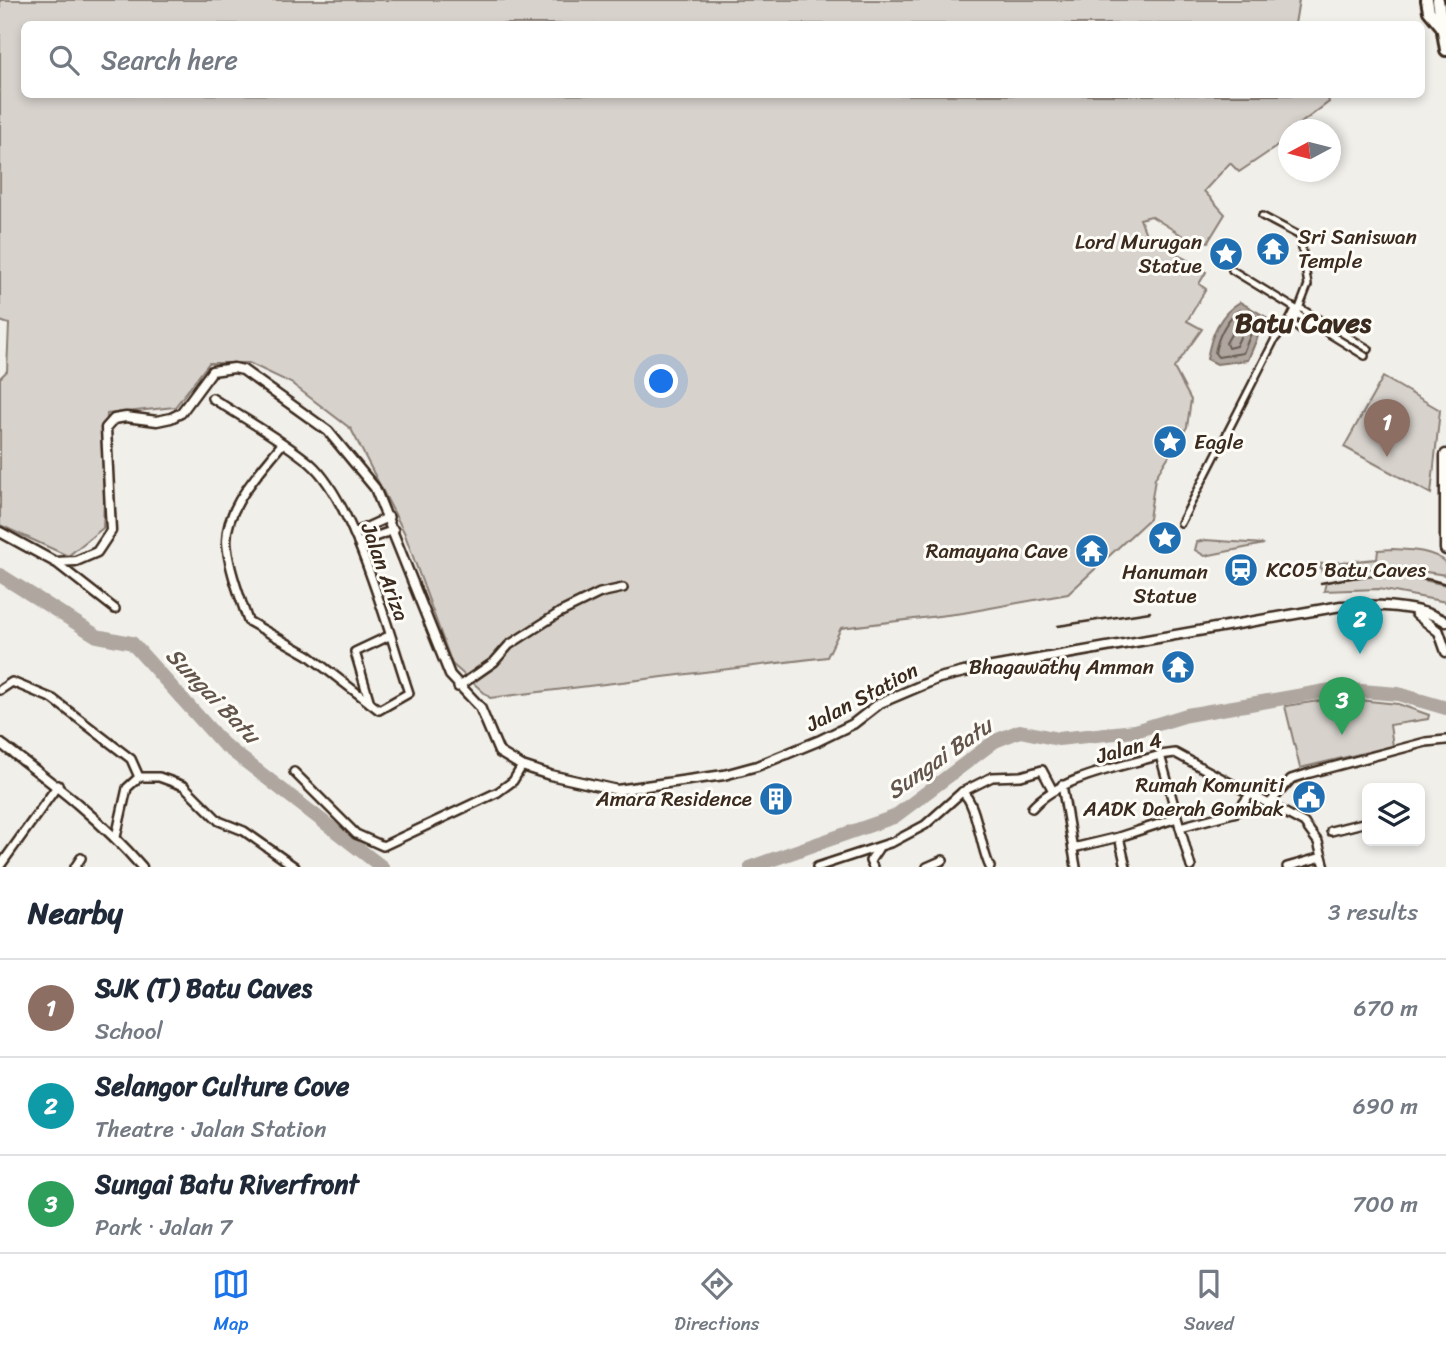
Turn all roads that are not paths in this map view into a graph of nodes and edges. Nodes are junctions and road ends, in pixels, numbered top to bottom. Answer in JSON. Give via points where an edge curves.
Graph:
{"nodes":[{"id":1,"x":1427,"y":0,"type":"edge"},
{"id":2,"x":1438,"y":0,"type":"edge"},
{"id":3,"x":1443,"y":28,"type":"junction"},
{"id":4,"x":1446,"y":50,"type":"edge"},
{"id":5,"x":1262,"y":216,"type":"dead end"},
{"id":6,"x":1232,"y":270,"type":"tunnel mouth"},
{"id":7,"x":1298,"y":311,"type":"junction"},
{"id":8,"x":1264,"y":322,"type":"dead end"},
{"id":9,"x":1310,"y":322,"type":"junction"},
{"id":10,"x":1283,"y":330,"type":"junction"},
{"id":11,"x":1369,"y":349,"type":"dead end"},
{"id":12,"x":1365,"y":356,"type":"dead end"},
{"id":13,"x":212,"y":398,"type":"dead end"},
{"id":14,"x":282,"y":444,"type":"junction"},
{"id":15,"x":1446,"y":455,"type":"edge"},
{"id":16,"x":389,"y":517,"type":"junction"},
{"id":17,"x":1181,"y":523,"type":"dead end"},
{"id":18,"x":394,"y":530,"type":"junction"},
{"id":19,"x":0,"y":532,"type":"edge"},
{"id":20,"x":354,"y":533,"type":"junction"},
{"id":21,"x":358,"y":543,"type":"junction"},
{"id":22,"x":1446,"y":549,"type":"edge"},
{"id":23,"x":55,"y":562,"type":"junction"},
{"id":24,"x":623,"y":588,"type":"dead end"},
{"id":25,"x":115,"y":609,"type":"dead end"},
{"id":26,"x":1410,"y":611,"type":"junction"},
{"id":27,"x":1446,"y":622,"type":"edge"},
{"id":28,"x":389,"y":636,"type":"junction"},
{"id":29,"x":1446,"y":652,"type":"edge"},
{"id":30,"x":458,"y":687,"type":"junction"},
{"id":31,"x":0,"y":690,"type":"edge"},
{"id":32,"x":370,"y":703,"type":"junction"},
{"id":33,"x":1445,"y":742,"type":"edge"},
{"id":34,"x":0,"y":745,"type":"edge"},
{"id":35,"x":1160,"y":755,"type":"junction"},
{"id":36,"x":522,"y":766,"type":"junction"},
{"id":37,"x":294,"y":772,"type":"dead end"},
{"id":38,"x":139,"y":777,"type":"junction"},
{"id":39,"x":58,"y":785,"type":"junction"},
{"id":40,"x":1062,"y":785,"type":"junction"},
{"id":41,"x":1052,"y":789,"type":"junction"},
{"id":42,"x":962,"y":792,"type":"junction"},
{"id":43,"x":1251,"y":793,"type":"junction"},
{"id":44,"x":1270,"y":803,"type":"junction"},
{"id":45,"x":1032,"y":807,"type":"dead end"},
{"id":46,"x":1177,"y":818,"type":"junction"},
{"id":47,"x":1362,"y":823,"type":"edge"},
{"id":48,"x":1180,"y":827,"type":"junction"},
{"id":49,"x":1331,"y":831,"type":"dead end"},
{"id":50,"x":116,"y":837,"type":"junction"},
{"id":51,"x":1119,"y":837,"type":"junction"},
{"id":52,"x":1073,"y":848,"type":"junction"},
{"id":53,"x":878,"y":849,"type":"junction"},
{"id":54,"x":1322,"y":857,"type":"junction"},
{"id":55,"x":81,"y":858,"type":"dead end"},
{"id":56,"x":943,"y":859,"type":"dead end"},
{"id":57,"x":0,"y":866,"type":"edge"},
{"id":58,"x":75,"y":867,"type":"edge"},
{"id":59,"x":142,"y":867,"type":"edge"},
{"id":60,"x":295,"y":867,"type":"edge"},
{"id":61,"x":817,"y":867,"type":"edge"},
{"id":62,"x":873,"y":867,"type":"edge"},
{"id":63,"x":927,"y":867,"type":"edge"},
{"id":64,"x":990,"y":867,"type":"edge"},
{"id":65,"x":1076,"y":867,"type":"edge"},
{"id":66,"x":1126,"y":867,"type":"edge"},
{"id":67,"x":1191,"y":867,"type":"edge"},
{"id":68,"x":1287,"y":867,"type":"edge"},
{"id":69,"x":1325,"y":867,"type":"edge"}],
"edges":[{"from":1,"to":3,"type":"main road","via":[[1429,11]]},
{"from":2,"to":3,"type":"main road"},
{"from":3,"to":4,"type":"main road"},
{"from":5,"to":7,"type":"street","via":[[1300,236],[1308,285]]},
{"from":6,"to":7,"type":"street"},
{"from":7,"to":9,"type":"street"},
{"from":7,"to":9,"type":"street","via":[[1293,324],[1298,330]]},
{"from":7,"to":10,"type":"street"},
{"from":7,"to":11,"type":"street"},
{"from":8,"to":10,"type":"street"},
{"from":9,"to":12,"type":"street"},
{"from":10,"to":17,"type":"street"},
{"from":13,"to":14,"type":"street","name":"Jalan Ariza"},
{"from":14,"to":20,"type":"street","name":"Jalan Ariza","via":[[312,465]]},
{"from":14,"to":32,"type":"street","via":[[246,493],[227,531],[231,565],[248,621],[308,655]]},
{"from":15,"to":22,"type":"main road"},
{"from":16,"to":18,"type":"street","name":"Jalan Station"},
{"from":16,"to":20,"type":"street"},
{"from":16,"to":23,"type":"street","name":"Jalan Station","via":[[375,488],[328,431],[243,370],[222,368],[212,371],[181,412],[171,418],[114,419],[106,428],[111,531],[88,557]]},
{"from":18,"to":21,"type":"street"},
{"from":18,"to":30,"type":"street","name":"Jalan Station","via":[[435,641]]},
{"from":19,"to":23,"type":"street"},
{"from":20,"to":21,"type":"street","name":"Jalan Ariza"},
{"from":21,"to":28,"type":"street","name":"Jalan Ariza"},
{"from":23,"to":25,"type":"street"},
{"from":24,"to":30,"type":"street","via":[[590,597],[559,613],[509,645],[494,662]]},
{"from":26,"to":27,"type":"street","name":"Jalan Station"},
{"from":26,"to":29,"type":"street","via":[[1434,625]]},
{"from":26,"to":36,"type":"street","name":"Jalan Station","via":[[1332,607],[964,672],[880,703],[853,724],[818,741],[724,775],[617,790]]},
{"from":28,"to":32,"type":"street","via":[[355,652]]},
{"from":28,"to":32,"type":"street","name":"Jalan Ariza","via":[[409,693],[379,710]]},
{"from":30,"to":36,"type":"street","name":"Jalan Station","via":[[480,707],[499,751]]},
{"from":31,"to":38,"type":"street","via":[[12,682],[53,699],[131,760]]},
{"from":33,"to":44,"type":"street","via":[[1292,779]]},
{"from":34,"to":39,"type":"street"},
{"from":35,"to":40,"type":"street","name":"Jalan 4"},
{"from":35,"to":43,"type":"street","name":"Jalan 4","via":[[1175,754]]},
{"from":35,"to":46,"type":"street"},
{"from":36,"to":37,"type":"street","via":[[513,781],[498,792],[383,846],[356,834]]},
{"from":38,"to":50,"type":"street","via":[[127,788]]},
{"from":38,"to":60,"type":"street","via":[[159,777],[184,786],[219,821],[244,831]]},
{"from":39,"to":50,"type":"street"},
{"from":39,"to":57,"type":"street"},
{"from":40,"to":41,"type":"street","name":"Jalan 4"},
{"from":40,"to":52,"type":"street"},
{"from":41,"to":42,"type":"street","via":[[1040,770],[992,777]]},
{"from":41,"to":45,"type":"street","name":"Jalan 4"},
{"from":42,"to":53,"type":"street","via":[[925,825]]},
{"from":42,"to":64,"type":"street","via":[[970,800]]},
{"from":43,"to":44,"type":"street","name":"Jalan 4"},
{"from":43,"to":48,"type":"street","via":[[1237,811]]},
{"from":44,"to":54,"type":"street","name":"Jalan 4","via":[[1304,823]]},
{"from":46,"to":48,"type":"street"},
{"from":46,"to":51,"type":"street"},
{"from":47,"to":49,"type":"street"},
{"from":48,"to":67,"type":"street"},
{"from":50,"to":59,"type":"street"},
{"from":51,"to":52,"type":"street"},
{"from":51,"to":66,"type":"street"},
{"from":52,"to":65,"type":"street"},
{"from":53,"to":61,"type":"street"},
{"from":53,"to":62,"type":"street","via":[[870,861]]},
{"from":54,"to":68,"type":"street"},
{"from":54,"to":69,"type":"street","name":"Jalan 4"},
{"from":55,"to":58,"type":"street"},
{"from":56,"to":63,"type":"street"}]}
